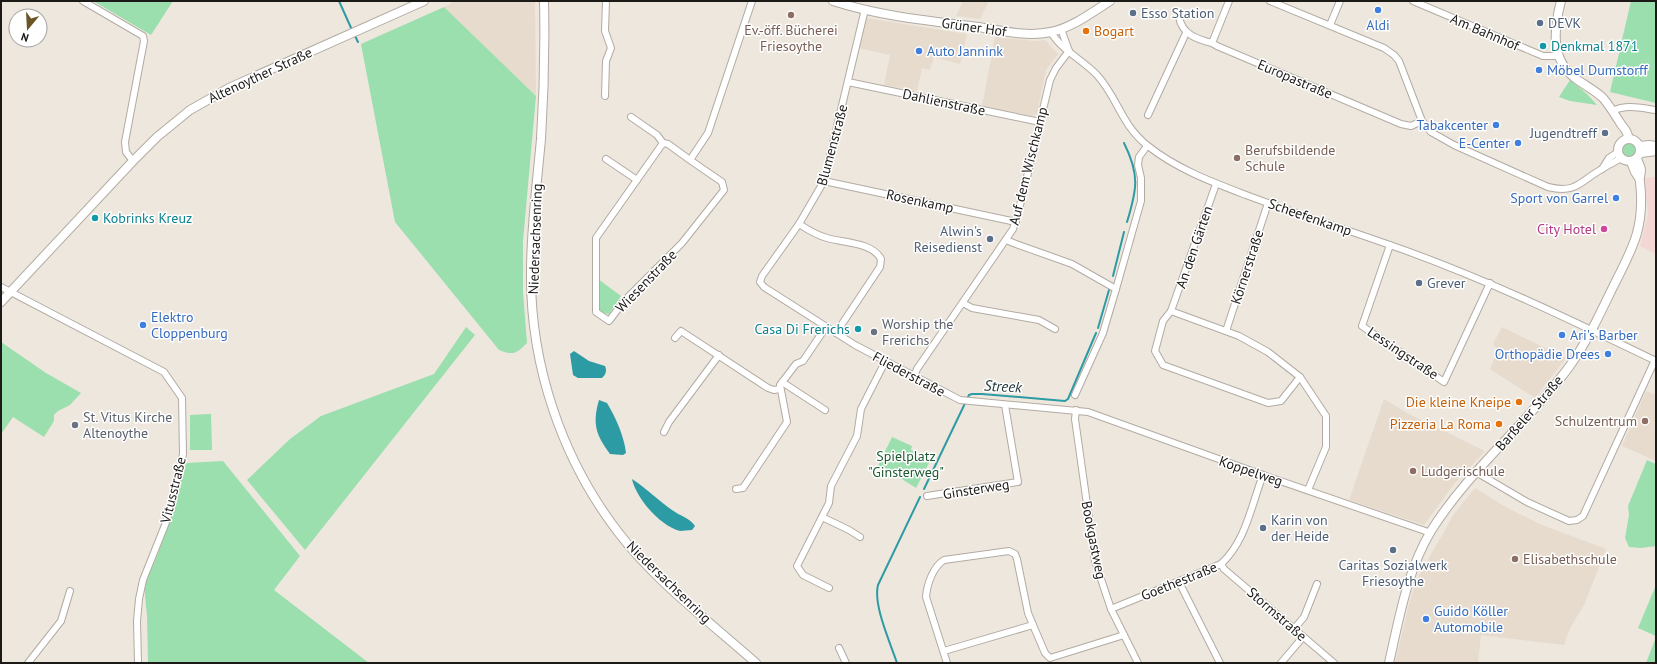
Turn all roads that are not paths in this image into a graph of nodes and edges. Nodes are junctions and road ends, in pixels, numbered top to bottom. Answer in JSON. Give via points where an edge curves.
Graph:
{"nodes":[{"id":1,"x":83,"y":1,"type":"edge"},
{"id":2,"x":424,"y":1,"type":"edge"},
{"id":3,"x":544,"y":1,"type":"edge"},
{"id":4,"x":606,"y":1,"type":"edge"},
{"id":5,"x":752,"y":1,"type":"edge"},
{"id":6,"x":833,"y":1,"type":"edge"},
{"id":7,"x":1110,"y":1,"type":"edge"},
{"id":8,"x":1229,"y":1,"type":"edge"},
{"id":9,"x":1270,"y":1,"type":"edge"},
{"id":10,"x":1340,"y":1,"type":"edge"},
{"id":11,"x":1413,"y":1,"type":"edge"},
{"id":12,"x":1561,"y":1,"type":"edge"},
{"id":13,"x":864,"y":9,"type":"junction"},
{"id":14,"x":1179,"y":17,"type":"dead end"},
{"id":15,"x":1330,"y":25,"type":"junction"},
{"id":16,"x":1061,"y":29,"type":"junction"},
{"id":17,"x":1051,"y":32,"type":"junction"},
{"id":18,"x":1186,"y":33,"type":"junction"},
{"id":19,"x":1212,"y":43,"type":"junction"},
{"id":20,"x":1069,"y":51,"type":"junction"},
{"id":21,"x":1558,"y":56,"type":"junction"},
{"id":22,"x":848,"y":82,"type":"junction"},
{"id":23,"x":605,"y":96,"type":"dead end"},
{"id":24,"x":1656,"y":110,"type":"edge"},
{"id":25,"x":1612,"y":112,"type":"junction"},
{"id":26,"x":1148,"y":115,"type":"dead end"},
{"id":27,"x":631,"y":117,"type":"dead end"},
{"id":28,"x":1422,"y":121,"type":"junction"},
{"id":29,"x":1040,"y":122,"type":"junction"},
{"id":30,"x":1626,"y":140,"type":"junction"},
{"id":31,"x":663,"y":143,"type":"junction"},
{"id":32,"x":1147,"y":146,"type":"junction"},
{"id":33,"x":1656,"y":146,"type":"edge"},
{"id":34,"x":1656,"y":150,"type":"edge"},
{"id":35,"x":1620,"y":155,"type":"junction"},
{"id":36,"x":1637,"y":155,"type":"junction"},
{"id":37,"x":606,"y":159,"type":"dead end"},
{"id":38,"x":690,"y":160,"type":"junction"},
{"id":39,"x":133,"y":161,"type":"junction"},
{"id":40,"x":636,"y":180,"type":"junction"},
{"id":41,"x":824,"y":181,"type":"junction"},
{"id":42,"x":1216,"y":184,"type":"junction"},
{"id":43,"x":1268,"y":203,"type":"junction"},
{"id":44,"x":1016,"y":222,"type":"junction"},
{"id":45,"x":799,"y":224,"type":"junction"},
{"id":46,"x":1006,"y":240,"type":"junction"},
{"id":47,"x":1390,"y":245,"type":"junction"},
{"id":48,"x":1490,"y":283,"type":"junction"},
{"id":49,"x":1,"y":287,"type":"edge"},
{"id":50,"x":764,"y":287,"type":"joint"},
{"id":51,"x":1116,"y":289,"type":"junction"},
{"id":52,"x":10,"y":292,"type":"junction"},
{"id":53,"x":1,"y":302,"type":"edge"},
{"id":54,"x":963,"y":303,"type":"junction"},
{"id":55,"x":1171,"y":311,"type":"junction"},
{"id":56,"x":826,"y":327,"type":"junction"},
{"id":57,"x":1055,"y":329,"type":"dead end"},
{"id":58,"x":1592,"y":330,"type":"junction"},
{"id":59,"x":1226,"y":331,"type":"junction"},
{"id":60,"x":836,"y":333,"type":"junction"},
{"id":61,"x":675,"y":338,"type":"dead end"},
{"id":62,"x":719,"y":356,"type":"junction"},
{"id":63,"x":1655,"y":361,"type":"edge"},
{"id":64,"x":885,"y":362,"type":"junction"},
{"id":65,"x":914,"y":377,"type":"junction"},
{"id":66,"x":1300,"y":377,"type":"junction"},
{"id":67,"x":782,"y":382,"type":"junction"},
{"id":68,"x":780,"y":389,"type":"junction"},
{"id":69,"x":1075,"y":395,"type":"dead end"},
{"id":70,"x":1005,"y":404,"type":"junction"},
{"id":71,"x":825,"y":410,"type":"dead end"},
{"id":72,"x":1074,"y":410,"type":"junction"},
{"id":73,"x":664,"y":432,"type":"dead end"},
{"id":74,"x":1476,"y":472,"type":"junction"},
{"id":75,"x":1263,"y":475,"type":"junction"},
{"id":76,"x":736,"y":489,"type":"dead end"},
{"id":77,"x":1308,"y":490,"type":"junction"},
{"id":78,"x":927,"y":496,"type":"dead end"},
{"id":79,"x":822,"y":517,"type":"junction"},
{"id":80,"x":1431,"y":533,"type":"junction"},
{"id":81,"x":860,"y":537,"type":"dead end"},
{"id":82,"x":1221,"y":564,"type":"junction"},
{"id":83,"x":1179,"y":582,"type":"junction"},
{"id":84,"x":1317,"y":584,"type":"dead end"},
{"id":85,"x":829,"y":588,"type":"dead end"},
{"id":86,"x":70,"y":592,"type":"dead end"},
{"id":87,"x":1111,"y":609,"type":"junction"},
{"id":88,"x":1033,"y":625,"type":"junction"},
{"id":89,"x":1294,"y":629,"type":"junction"},
{"id":90,"x":1124,"y":635,"type":"junction"},
{"id":91,"x":1303,"y":637,"type":"junction"},
{"id":92,"x":839,"y":648,"type":"dead end"},
{"id":93,"x":944,"y":651,"type":"junction"},
{"id":94,"x":28,"y":663,"type":"edge"},
{"id":95,"x":138,"y":663,"type":"edge"},
{"id":96,"x":756,"y":663,"type":"edge"},
{"id":97,"x":846,"y":663,"type":"edge"},
{"id":98,"x":947,"y":663,"type":"edge"},
{"id":99,"x":1138,"y":663,"type":"edge"},
{"id":100,"x":1220,"y":663,"type":"edge"},
{"id":101,"x":1281,"y":663,"type":"edge"},
{"id":102,"x":1334,"y":663,"type":"edge"},
{"id":103,"x":1389,"y":663,"type":"edge"}],
"edges":[{"from":1,"to":39,"type":"street","via":[[143,36],[125,142],[126,152]]},
{"from":2,"to":39,"type":"main road","name":"Altenoyther Straße","via":[[210,98],[172,125]]},
{"from":3,"to":96,"type":"main road","name":"Niedersachsenring","via":[[541,137],[531,274],[535,338],[548,397],[577,467],[618,532],[666,583]]},
{"from":4,"to":23,"type":"street","via":[[605,30],[610,48],[606,61]]},
{"from":5,"to":38,"type":"street","via":[[708,133]]},
{"from":6,"to":13,"type":"main road","name":"Grüner Hof"},
{"from":7,"to":16,"type":"main road","name":"Grüner Hof"},
{"from":8,"to":19,"type":"street"},
{"from":9,"to":15,"type":"street"},
{"from":10,"to":15,"type":"street"},
{"from":11,"to":21,"type":"street","name":"Am Bahnhof","via":[[1543,56]]},
{"from":12,"to":21,"type":"main road","via":[[1555,36]]},
{"from":13,"to":17,"type":"main road","name":"Grüner Hof","via":[[1022,33]]},
{"from":13,"to":22,"type":"street","name":"Blumenstraße"},
{"from":14,"to":18,"type":"street"},
{"from":15,"to":28,"type":"street","via":[[1373,42],[1394,55],[1403,69]]},
{"from":16,"to":17,"type":"main road","name":"Grüner Hof"},
{"from":16,"to":20,"type":"street","name":"Scheefenkamp"},
{"from":17,"to":20,"type":"street","name":"Scheefenkamp","via":[[1057,42]]},
{"from":18,"to":19,"type":"street","name":"Europastraße"},
{"from":18,"to":26,"type":"street"},
{"from":19,"to":28,"type":"street","name":"Europastraße","via":[[1401,124],[1411,126]]},
{"from":20,"to":29,"type":"street","name":"Auf dem Wischkamp","via":[[1050,80]]},
{"from":20,"to":32,"type":"street","name":"Scheefenkamp","via":[[1105,84],[1125,121],[1136,137]]},
{"from":21,"to":25,"type":"main road","via":[[1566,69],[1602,98]]},
{"from":22,"to":29,"type":"street","name":"Dahlienstraße"},
{"from":22,"to":41,"type":"street","name":"Blumenstraße"},
{"from":24,"to":25,"type":"street","via":[[1630,107]]},
{"from":25,"to":30,"type":"main road","via":[[1626,129]]},
{"from":27,"to":31,"type":"street","name":"Wiesenstraße","via":[[657,135]]},
{"from":28,"to":35,"type":"street","via":[[1431,132],[1442,139],[1548,187],[1561,190],[1579,185],[1602,168],[1609,158]]},
{"from":29,"to":44,"type":"street","name":"Auf dem Wischkamp"},
{"from":30,"to":35,"type":"main road","via":[[1620,144]]},
{"from":30,"to":36,"type":"main road","via":[[1636,141]]},
{"from":31,"to":38,"type":"street","name":"Wiesenstraße"},
{"from":31,"to":40,"type":"street","name":"Wiesenstraße"},
{"from":32,"to":42,"type":"street","name":"Scheefenkamp","via":[[1180,167]]},
{"from":32,"to":51,"type":"street","via":[[1138,165],[1142,178],[1141,201]]},
{"from":33,"to":36,"type":"main road","via":[[1649,145]]},
{"from":34,"to":36,"type":"main road"},
{"from":35,"to":36,"type":"main road"},
{"from":36,"to":58,"type":"main road","name":"Barßeler Straße","via":[[1635,172],[1639,178],[1641,209],[1636,240]]},
{"from":37,"to":40,"type":"street"},
{"from":38,"to":40,"type":"street","name":"Wiesenstraße","via":[[722,182],[724,190],[682,243],[624,301],[609,321],[596,312],[596,238]]},
{"from":39,"to":52,"type":"main road","name":"Altenoyther Straße"},
{"from":41,"to":44,"type":"street","name":"Rosenkamp"},
{"from":41,"to":45,"type":"street","name":"Blumenstraße"},
{"from":42,"to":43,"type":"street","name":"Scheefenkamp"},
{"from":42,"to":55,"type":"street","name":"An den Gärten"},
{"from":43,"to":47,"type":"street","name":"Scheefenkamp"},
{"from":43,"to":59,"type":"street","name":"Körnerstraße"},
{"from":44,"to":46,"type":"street","name":"Auf dem Wischkamp"},
{"from":45,"to":50,"type":"street","name":"Blumenstraße","via":[[762,276],[760,282]]},
{"from":45,"to":60,"type":"street","via":[[813,233],[867,248],[876,252],[881,259],[880,267]]},
{"from":46,"to":51,"type":"street","via":[[1072,264]]},
{"from":46,"to":54,"type":"street","name":"Auf dem Wischkamp"},
{"from":47,"to":48,"type":"street","name":"Scheefenkamp"},
{"from":47,"to":48,"type":"street","name":"Lessingstraße","via":[[1362,326],[1444,382]]},
{"from":48,"to":58,"type":"street","name":"Scheefenkamp"},
{"from":49,"to":52,"type":"street","name":"Vitusstraße"},
{"from":50,"to":56,"type":"street","name":"Fliederstraße"},
{"from":51,"to":69,"type":"street","via":[[1103,333]]},
{"from":52,"to":53,"type":"main road","name":"Altenoyther Straße"},
{"from":52,"to":95,"type":"street","name":"Vitusstraße","via":[[164,372],[182,398],[183,454],[169,510],[143,580],[137,621]]},
{"from":54,"to":57,"type":"street","via":[[972,308],[1039,320]]},
{"from":54,"to":65,"type":"street","name":"Auf dem Wischkamp"},
{"from":55,"to":59,"type":"street"},
{"from":55,"to":66,"type":"street","name":"An den Gärten","via":[[1163,321],[1155,351],[1163,365],[1268,403],[1281,401]]},
{"from":56,"to":60,"type":"street","name":"Fliederstraße"},
{"from":56,"to":67,"type":"street","via":[[803,361],[796,364]]},
{"from":58,"to":63,"type":"street","name":"Scheefenkamp"},
{"from":58,"to":74,"type":"main road","name":"Barßeler Straße","via":[[1566,372]]},
{"from":59,"to":66,"type":"street","via":[[1268,352]]},
{"from":60,"to":64,"type":"street","name":"Fliederstraße"},
{"from":61,"to":62,"type":"street","via":[[681,331]]},
{"from":62,"to":68,"type":"street","via":[[768,388]]},
{"from":62,"to":73,"type":"street"},
{"from":63,"to":74,"type":"street","via":[[1583,516],[1577,520],[1569,521],[1527,502]]},
{"from":64,"to":65,"type":"street","name":"Fliederstraße"},
{"from":64,"to":79,"type":"street","via":[[861,409],[857,436],[831,486],[829,503]]},
{"from":65,"to":70,"type":"street","name":"Fliederstraße","via":[[967,402]]},
{"from":66,"to":77,"type":"street","via":[[1326,416],[1326,447]]},
{"from":67,"to":68,"type":"street"},
{"from":67,"to":71,"type":"street"},
{"from":68,"to":76,"type":"street","via":[[787,422],[742,488]]},
{"from":70,"to":72,"type":"street","name":"Fliederstraße"},
{"from":70,"to":78,"type":"street","name":"Ginsterweg","via":[[1018,482]]},
{"from":72,"to":75,"type":"street","name":"Koppelweg","via":[[1110,420]]},
{"from":72,"to":87,"type":"street","name":"Bookgastweg","via":[[1094,558]]},
{"from":74,"to":80,"type":"main road","name":"Barßeler Straße","via":[[1448,506]]},
{"from":75,"to":77,"type":"street","name":"Koppelweg"},
{"from":75,"to":82,"type":"street","name":"Goethestraße","via":[[1239,543]]},
{"from":77,"to":80,"type":"street","name":"Koppelweg"},
{"from":79,"to":81,"type":"street"},
{"from":79,"to":85,"type":"street","via":[[797,566],[804,575]]},
{"from":80,"to":103,"type":"main road","name":"Barßeler Straße","via":[[1404,598]]},
{"from":82,"to":83,"type":"street","name":"Goethestraße"},
{"from":82,"to":89,"type":"street","name":"Stormstraße"},
{"from":83,"to":87,"type":"street","name":"Goethestraße"},
{"from":83,"to":100,"type":"street"},
{"from":84,"to":89,"type":"street","via":[[1304,617]]},
{"from":86,"to":94,"type":"street","via":[[61,621]]},
{"from":87,"to":90,"type":"street","name":"Bookgastweg"},
{"from":88,"to":90,"type":"street","via":[[1045,653],[1050,658]]},
{"from":88,"to":93,"type":"street"},
{"from":88,"to":93,"type":"street","via":[[1015,554],[1009,551],[944,560],[934,572],[927,587],[926,597]]},
{"from":89,"to":91,"type":"street","name":"Stormstraße"},
{"from":90,"to":99,"type":"street","name":"Bookgastweg"},
{"from":91,"to":101,"type":"street"},
{"from":91,"to":102,"type":"street","name":"Stormstraße"},
{"from":92,"to":97,"type":"street"},
{"from":93,"to":98,"type":"street"}]}
